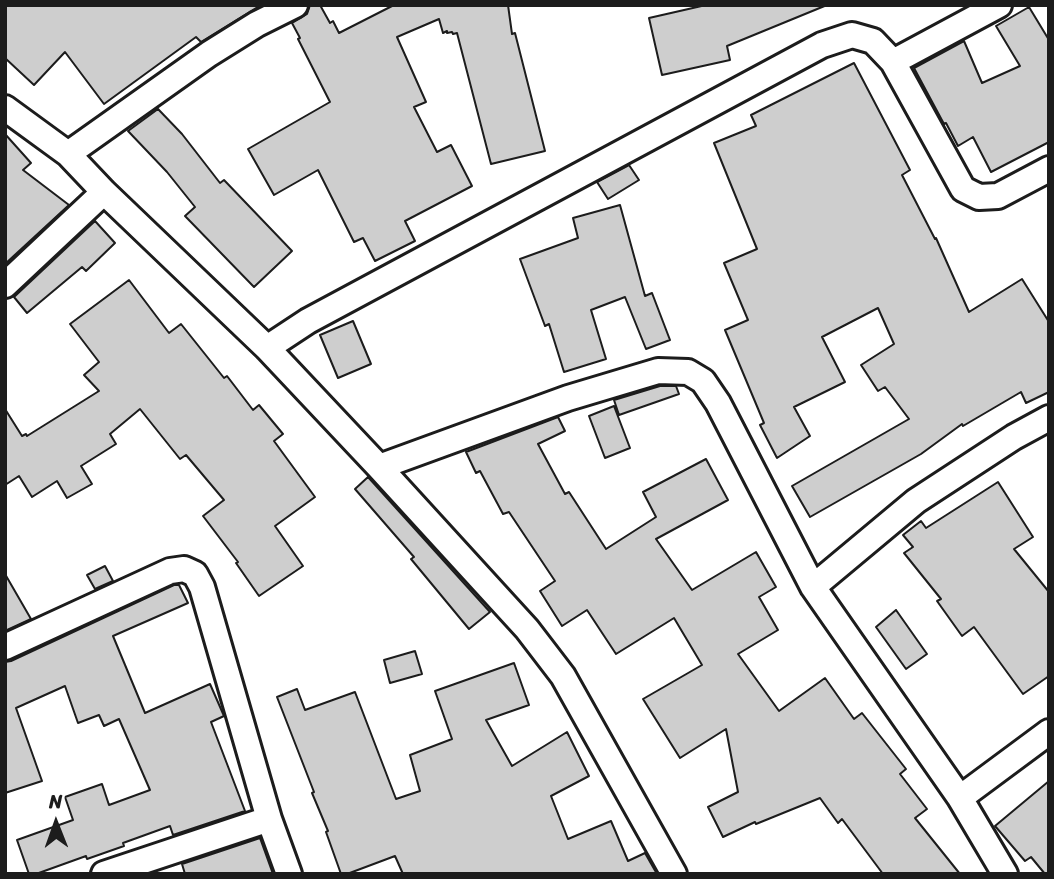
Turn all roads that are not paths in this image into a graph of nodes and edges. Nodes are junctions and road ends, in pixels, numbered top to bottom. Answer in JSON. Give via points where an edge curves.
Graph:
{"nodes":[{"id":1,"x":295,"y":5,"type":"edge"},
{"id":2,"x":999,"y":5,"type":"edge"},
{"id":3,"x":893,"y":62,"type":"junction"},
{"id":4,"x":5,"y":108,"type":"edge"},
{"id":5,"x":68,"y":154,"type":"junction"},
{"id":6,"x":1049,"y":169,"type":"edge"},
{"id":7,"x":104,"y":192,"type":"junction"},
{"id":8,"x":5,"y":285,"type":"edge"},
{"id":9,"x":267,"y":348,"type":"junction"},
{"id":10,"x":1049,"y":418,"type":"edge"},
{"id":11,"x":379,"y":467,"type":"junction"},
{"id":12,"x":813,"y":587,"type":"junction"},
{"id":13,"x":5,"y":647,"type":"edge"},
{"id":14,"x":1049,"y":732,"type":"edge"},
{"id":15,"x":960,"y":798,"type":"junction"},
{"id":16,"x":269,"y":819,"type":"junction"},
{"id":17,"x":104,"y":874,"type":"edge"},
{"id":18,"x":289,"y":874,"type":"edge"},
{"id":19,"x":674,"y":874,"type":"edge"},
{"id":20,"x":1005,"y":874,"type":"edge"}],
"edges":[{"from":1,"to":5,"type":"street","via":[[209,54]]},
{"from":2,"to":3,"type":"street"},
{"from":3,"to":6,"type":"street","via":[[963,189],[979,197],[999,196]]},
{"from":3,"to":9,"type":"street","via":[[873,41],[852,35],[822,45],[308,321]]},
{"from":4,"to":5,"type":"street"},
{"from":5,"to":7,"type":"street"},
{"from":7,"to":8,"type":"street"},
{"from":7,"to":9,"type":"street"},
{"from":9,"to":11,"type":"street"},
{"from":10,"to":12,"type":"street","via":[[916,501]]},
{"from":11,"to":12,"type":"street","via":[[568,398],[658,371],[688,372],[703,381],[718,402]]},
{"from":11,"to":19,"type":"street","via":[[527,629],[563,676]]},
{"from":12,"to":15,"type":"street"},
{"from":13,"to":16,"type":"street","via":[[170,572],[184,569],[195,574]]},
{"from":14,"to":15,"type":"street"},
{"from":15,"to":20,"type":"street"},
{"from":16,"to":17,"type":"street"},
{"from":16,"to":18,"type":"street"}]}
